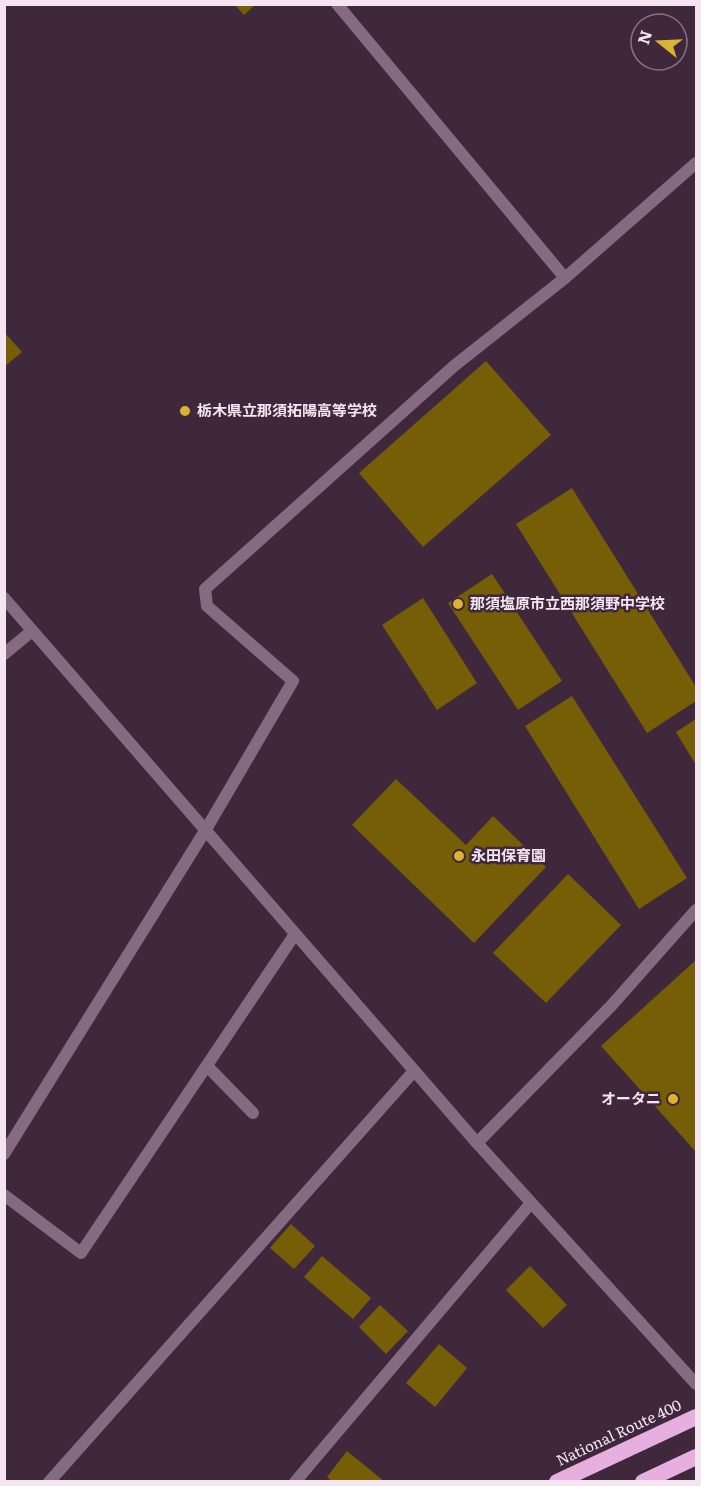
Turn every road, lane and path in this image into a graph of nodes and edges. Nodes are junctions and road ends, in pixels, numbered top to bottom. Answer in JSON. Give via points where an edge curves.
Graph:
{"nodes":[{"id":1,"x":337,"y":4,"type":"edge"},
{"id":2,"x":696,"y":163,"type":"edge"},
{"id":3,"x":566,"y":278,"type":"junction"},
{"id":4,"x":4,"y":598,"type":"edge"},
{"id":5,"x":32,"y":631,"type":"junction"},
{"id":6,"x":4,"y":654,"type":"edge"},
{"id":7,"x":205,"y":831,"type":"junction"},
{"id":8,"x":696,"y":910,"type":"edge"},
{"id":9,"x":295,"y":934,"type":"junction"},
{"id":10,"x":207,"y":1066,"type":"junction"},
{"id":11,"x":414,"y":1071,"type":"junction"},
{"id":12,"x":253,"y":1113,"type":"dead end"},
{"id":13,"x":477,"y":1143,"type":"junction"},
{"id":14,"x":4,"y":1154,"type":"edge"},
{"id":15,"x":4,"y":1195,"type":"edge"},
{"id":16,"x":531,"y":1203,"type":"junction"},
{"id":17,"x":696,"y":1384,"type":"edge"},
{"id":18,"x":696,"y":1417,"type":"edge"},
{"id":19,"x":696,"y":1457,"type":"edge"},
{"id":20,"x":49,"y":1482,"type":"edge"},
{"id":21,"x":295,"y":1482,"type":"edge"},
{"id":22,"x":556,"y":1482,"type":"edge"},
{"id":23,"x":644,"y":1482,"type":"edge"}],
"edges":[{"from":1,"to":3,"type":"street"},
{"from":2,"to":3,"type":"street"},
{"from":3,"to":7,"type":"street","via":[[454,366],[205,589],[207,606],[292,681]]},
{"from":4,"to":5,"type":"street"},
{"from":5,"to":6,"type":"street"},
{"from":5,"to":7,"type":"street"},
{"from":7,"to":9,"type":"street"},
{"from":7,"to":14,"type":"street"},
{"from":8,"to":13,"type":"street","via":[[611,1006]]},
{"from":9,"to":10,"type":"street"},
{"from":9,"to":11,"type":"street"},
{"from":10,"to":12,"type":"street"},
{"from":10,"to":15,"type":"street","via":[[81,1253]]},
{"from":11,"to":13,"type":"street"},
{"from":11,"to":20,"type":"street"},
{"from":13,"to":16,"type":"street"},
{"from":16,"to":17,"type":"street"},
{"from":16,"to":21,"type":"street"},
{"from":18,"to":22,"type":"highway","name":"National Route 400"},
{"from":19,"to":23,"type":"highway"}]}
